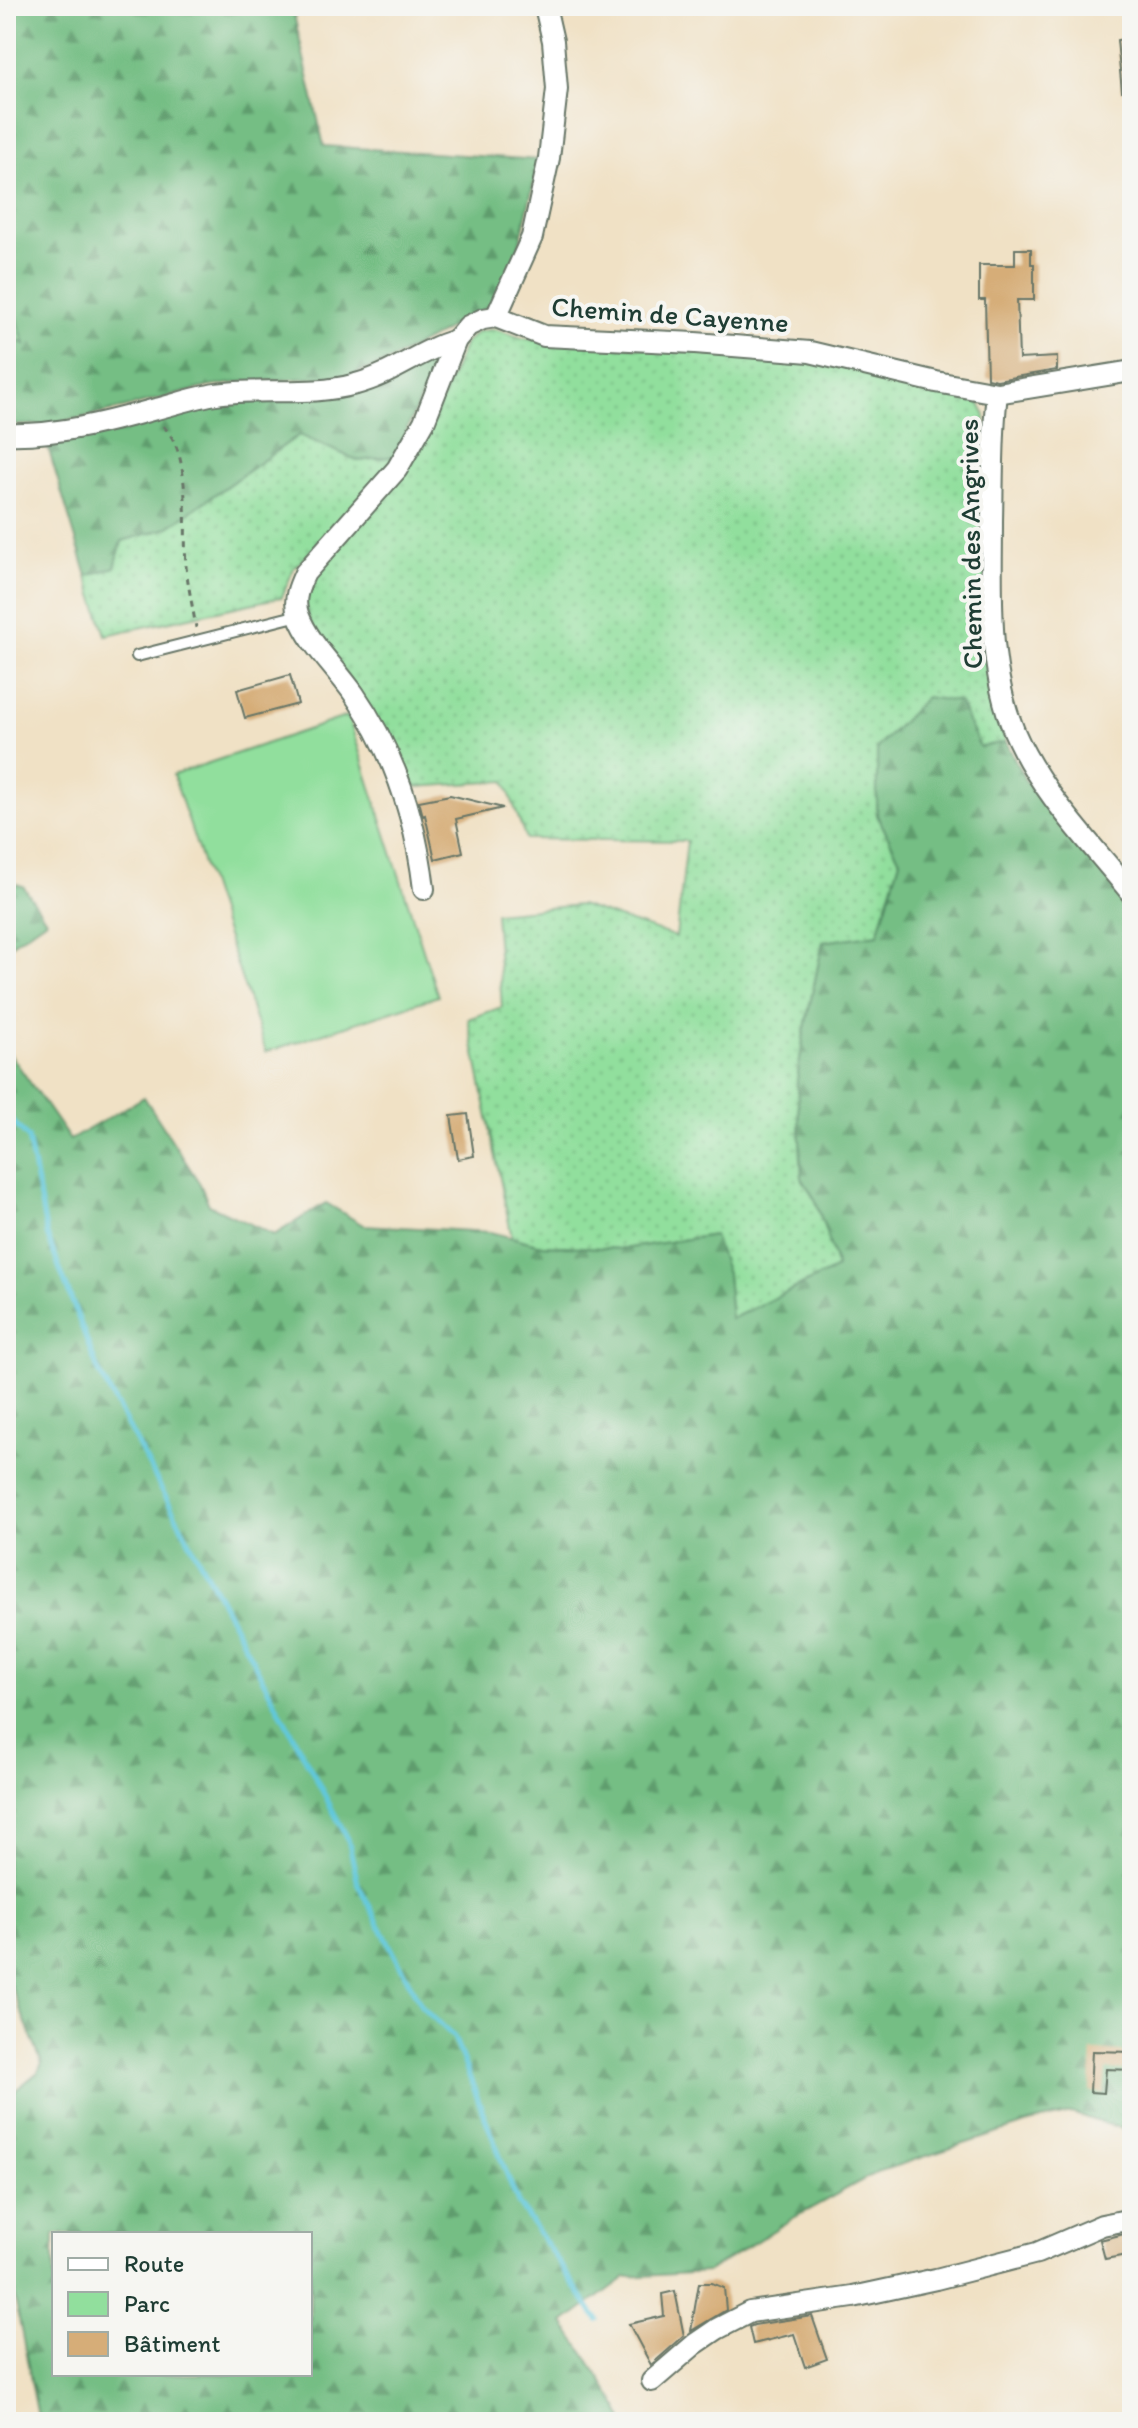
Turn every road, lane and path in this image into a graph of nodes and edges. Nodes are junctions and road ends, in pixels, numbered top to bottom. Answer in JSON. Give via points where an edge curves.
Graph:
{"nodes":[{"id":1,"x":545,"y":6,"type":"edge"},
{"id":2,"x":496,"y":317,"type":"junction"},
{"id":3,"x":456,"y":340,"type":"junction"},
{"id":4,"x":1132,"y":371,"type":"edge"},
{"id":5,"x":997,"y":393,"type":"junction"},
{"id":6,"x":143,"y":413,"type":"junction"},
{"id":7,"x":6,"y":434,"type":"edge"},
{"id":8,"x":299,"y":615,"type":"junction"},
{"id":9,"x":199,"y":641,"type":"junction"},
{"id":10,"x":137,"y":656,"type":"dead end"},
{"id":11,"x":424,"y":889,"type":"dead end"},
{"id":12,"x":1132,"y":894,"type":"edge"},
{"id":13,"x":1132,"y":2219,"type":"edge"},
{"id":14,"x":652,"y":2381,"type":"dead end"}],
"edges":[{"from":1,"to":2,"type":"street","via":[[557,89],[549,158],[532,237]]},
{"from":2,"to":3,"type":"street","via":[[468,326]]},
{"from":2,"to":5,"type":"street","name":"Chemin de Cayenne","via":[[544,336],[810,352]]},
{"from":3,"to":6,"type":"street","via":[[352,385],[213,394]]},
{"from":3,"to":8,"type":"street","via":[[424,422],[397,469],[305,573],[298,587]]},
{"from":4,"to":5,"type":"street","name":"Chemin de Cayenne"},
{"from":5,"to":12,"type":"street","name":"Chemin des Angrives","via":[[993,627],[1004,699],[1014,732],[1042,781]]},
{"from":6,"to":7,"type":"street","via":[[53,432]]},
{"from":6,"to":9,"type":"path","via":[[170,432],[181,461],[186,568]]},
{"from":8,"to":9,"type":"lane"},
{"from":8,"to":11,"type":"street","via":[[366,713],[388,756],[415,829]]},
{"from":9,"to":10,"type":"lane"},
{"from":13,"to":14,"type":"street","via":[[1102,2225],[1037,2253],[936,2279],[750,2312],[706,2337]]}]}
